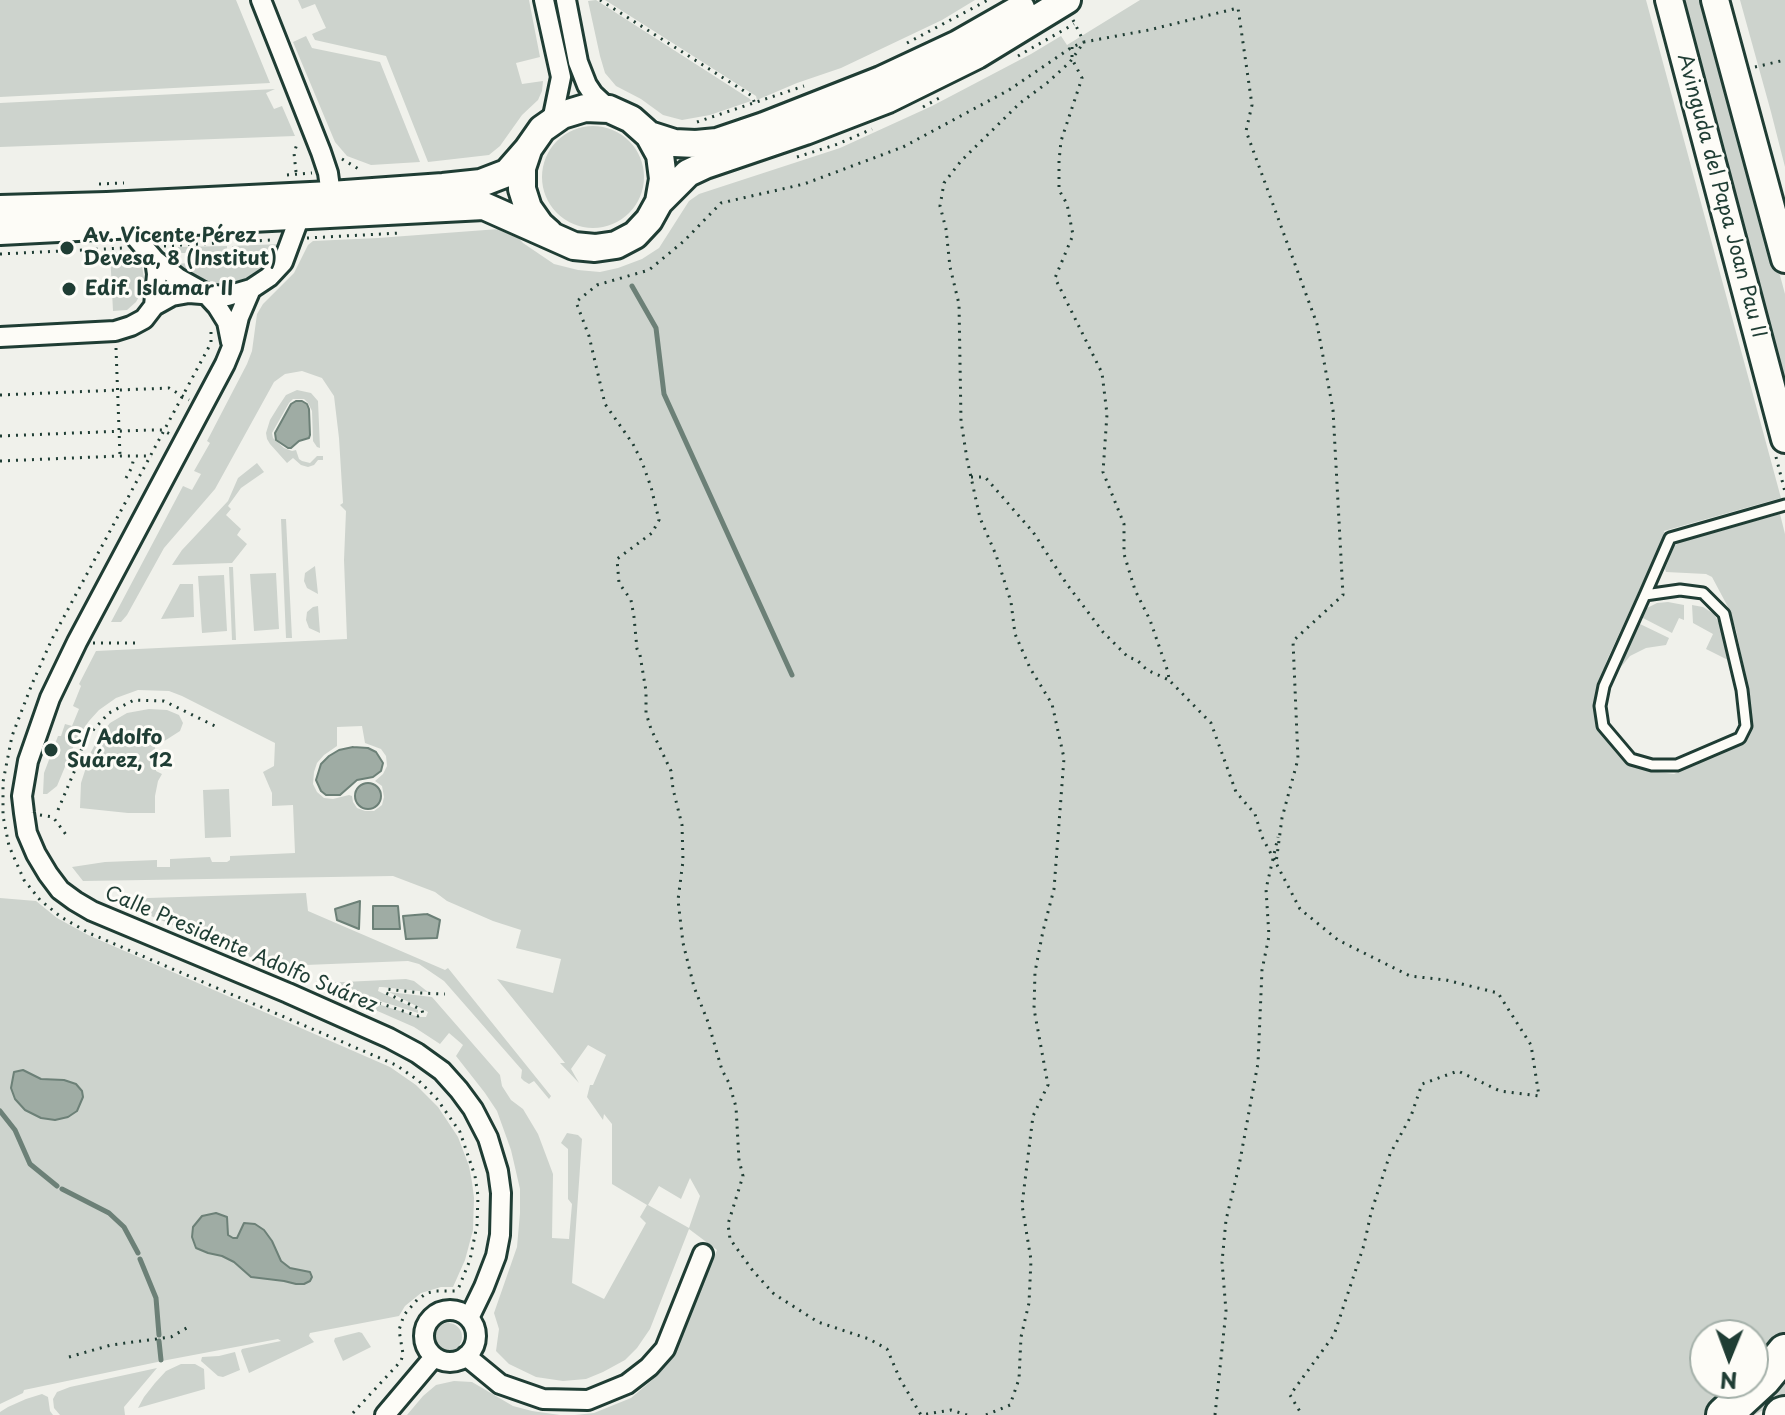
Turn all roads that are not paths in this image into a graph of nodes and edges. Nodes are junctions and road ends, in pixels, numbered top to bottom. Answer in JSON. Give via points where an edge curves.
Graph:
{"nodes":[{"id":1,"x":261,"y":0,"type":"edge"},
{"id":2,"x":544,"y":0,"type":"edge"},
{"id":3,"x":566,"y":0,"type":"edge"},
{"id":4,"x":1034,"y":0,"type":"edge"},
{"id":5,"x":1669,"y":0,"type":"edge"},
{"id":6,"x":1715,"y":0,"type":"edge"},
{"id":7,"x":1068,"y":9,"type":"edge"},
{"id":8,"x":609,"y":109,"type":"junction"},
{"id":9,"x":552,"y":121,"type":"junction"},
{"id":10,"x":649,"y":135,"type":"junction"},
{"id":11,"x":528,"y":149,"type":"junction"},
{"id":12,"x":331,"y":195,"type":"junction"},
{"id":13,"x":659,"y":202,"type":"junction"},
{"id":14,"x":0,"y":209,"type":"edge"},
{"id":15,"x":127,"y":223,"type":"junction"},
{"id":16,"x":296,"y":228,"type":"junction"},
{"id":17,"x":0,"y":231,"type":"edge"},
{"id":18,"x":555,"y":238,"type":"junction"},
{"id":19,"x":149,"y":254,"type":"junction"},
{"id":20,"x":1785,"y":259,"type":"edge"},
{"id":21,"x":251,"y":289,"type":"junction"},
{"id":22,"x":205,"y":293,"type":"junction"},
{"id":23,"x":154,"y":306,"type":"junction"},
{"id":24,"x":0,"y":337,"type":"edge"},
{"id":25,"x":232,"y":347,"type":"junction"},
{"id":26,"x":1785,"y":439,"type":"edge"},
{"id":27,"x":1785,"y":505,"type":"edge"},
{"id":28,"x":1645,"y":595,"type":"junction"},
{"id":29,"x":703,"y":1254,"type":"dead end"},
{"id":30,"x":469,"y":1318,"type":"junction"},
{"id":31,"x":1785,"y":1352,"type":"edge"},
{"id":32,"x":466,"y":1356,"type":"junction"},
{"id":33,"x":434,"y":1357,"type":"junction"},
{"id":34,"x":385,"y":1415,"type":"edge"},
{"id":35,"x":1724,"y":1415,"type":"edge"}],
"edges":[{"from":1,"to":12,"type":"street","via":[[321,152]]},
{"from":2,"to":9,"type":"street","via":[[561,77]]},
{"from":3,"to":8,"type":"street","via":[[587,85]]},
{"from":4,"to":10,"type":"main road","via":[[881,80],[759,115],[717,142],[674,143]]},
{"from":5,"to":26,"type":"main road","name":"Avinguda del Papa Joan Pau II"},
{"from":6,"to":20,"type":"main road"},
{"from":7,"to":13,"type":"main road","via":[[888,99],[688,173]]},
{"from":8,"to":9,"type":"main road","via":[[585,108]]},
{"from":8,"to":10,"type":"main road"},
{"from":9,"to":11,"type":"main road"},
{"from":10,"to":13,"type":"main road","via":[[662,167]]},
{"from":11,"to":12,"type":"main road","via":[[507,173],[481,183]]},
{"from":11,"to":18,"type":"main road","via":[[522,189],[528,208]]},
{"from":12,"to":14,"type":"main road"},
{"from":13,"to":18,"type":"main road","via":[[635,235],[616,245],[574,246]]},
{"from":15,"to":16,"type":"main road"},
{"from":15,"to":17,"type":"main road"},
{"from":15,"to":19,"type":"street"},
{"from":16,"to":18,"type":"main road","via":[[484,206]]},
{"from":16,"to":21,"type":"street","via":[[283,262]]},
{"from":19,"to":22,"type":"street"},
{"from":19,"to":23,"type":"street","via":[[157,274]]},
{"from":21,"to":22,"type":"street","via":[[227,296]]},
{"from":21,"to":25,"type":"street","name":"Calle Presidente Adolfo Suárez"},
{"from":22,"to":23,"type":"street","via":[[172,296]]},
{"from":22,"to":25,"type":"street","via":[[227,322]]},
{"from":23,"to":24,"type":"street","via":[[144,319],[115,331]]},
{"from":25,"to":30,"type":"street","name":"Calle Presidente Adolfo Suárez","via":[[50,698],[22,796],[27,833],[60,890],[92,911],[325,1009],[403,1045],[442,1071],[473,1109],[488,1138],[501,1193],[496,1256]]},
{"from":27,"to":28,"type":"lane","via":[[1670,538]]},
{"from":28,"to":28,"type":"lane","via":[[1604,686],[1603,726],[1631,759],[1677,765],[1740,738],[1746,726],[1742,690],[1724,614],[1703,593]]},
{"from":29,"to":32,"type":"street","via":[[665,1349],[627,1384],[588,1400],[543,1399],[500,1384]]},
{"from":30,"to":32,"type":"street","via":[[475,1342]]},
{"from":30,"to":33,"type":"street","via":[[444,1310],[429,1319],[424,1344]]},
{"from":31,"to":35,"type":"highway"},
{"from":32,"to":33,"type":"street","via":[[450,1362]]},
{"from":33,"to":34,"type":"street"}]}
